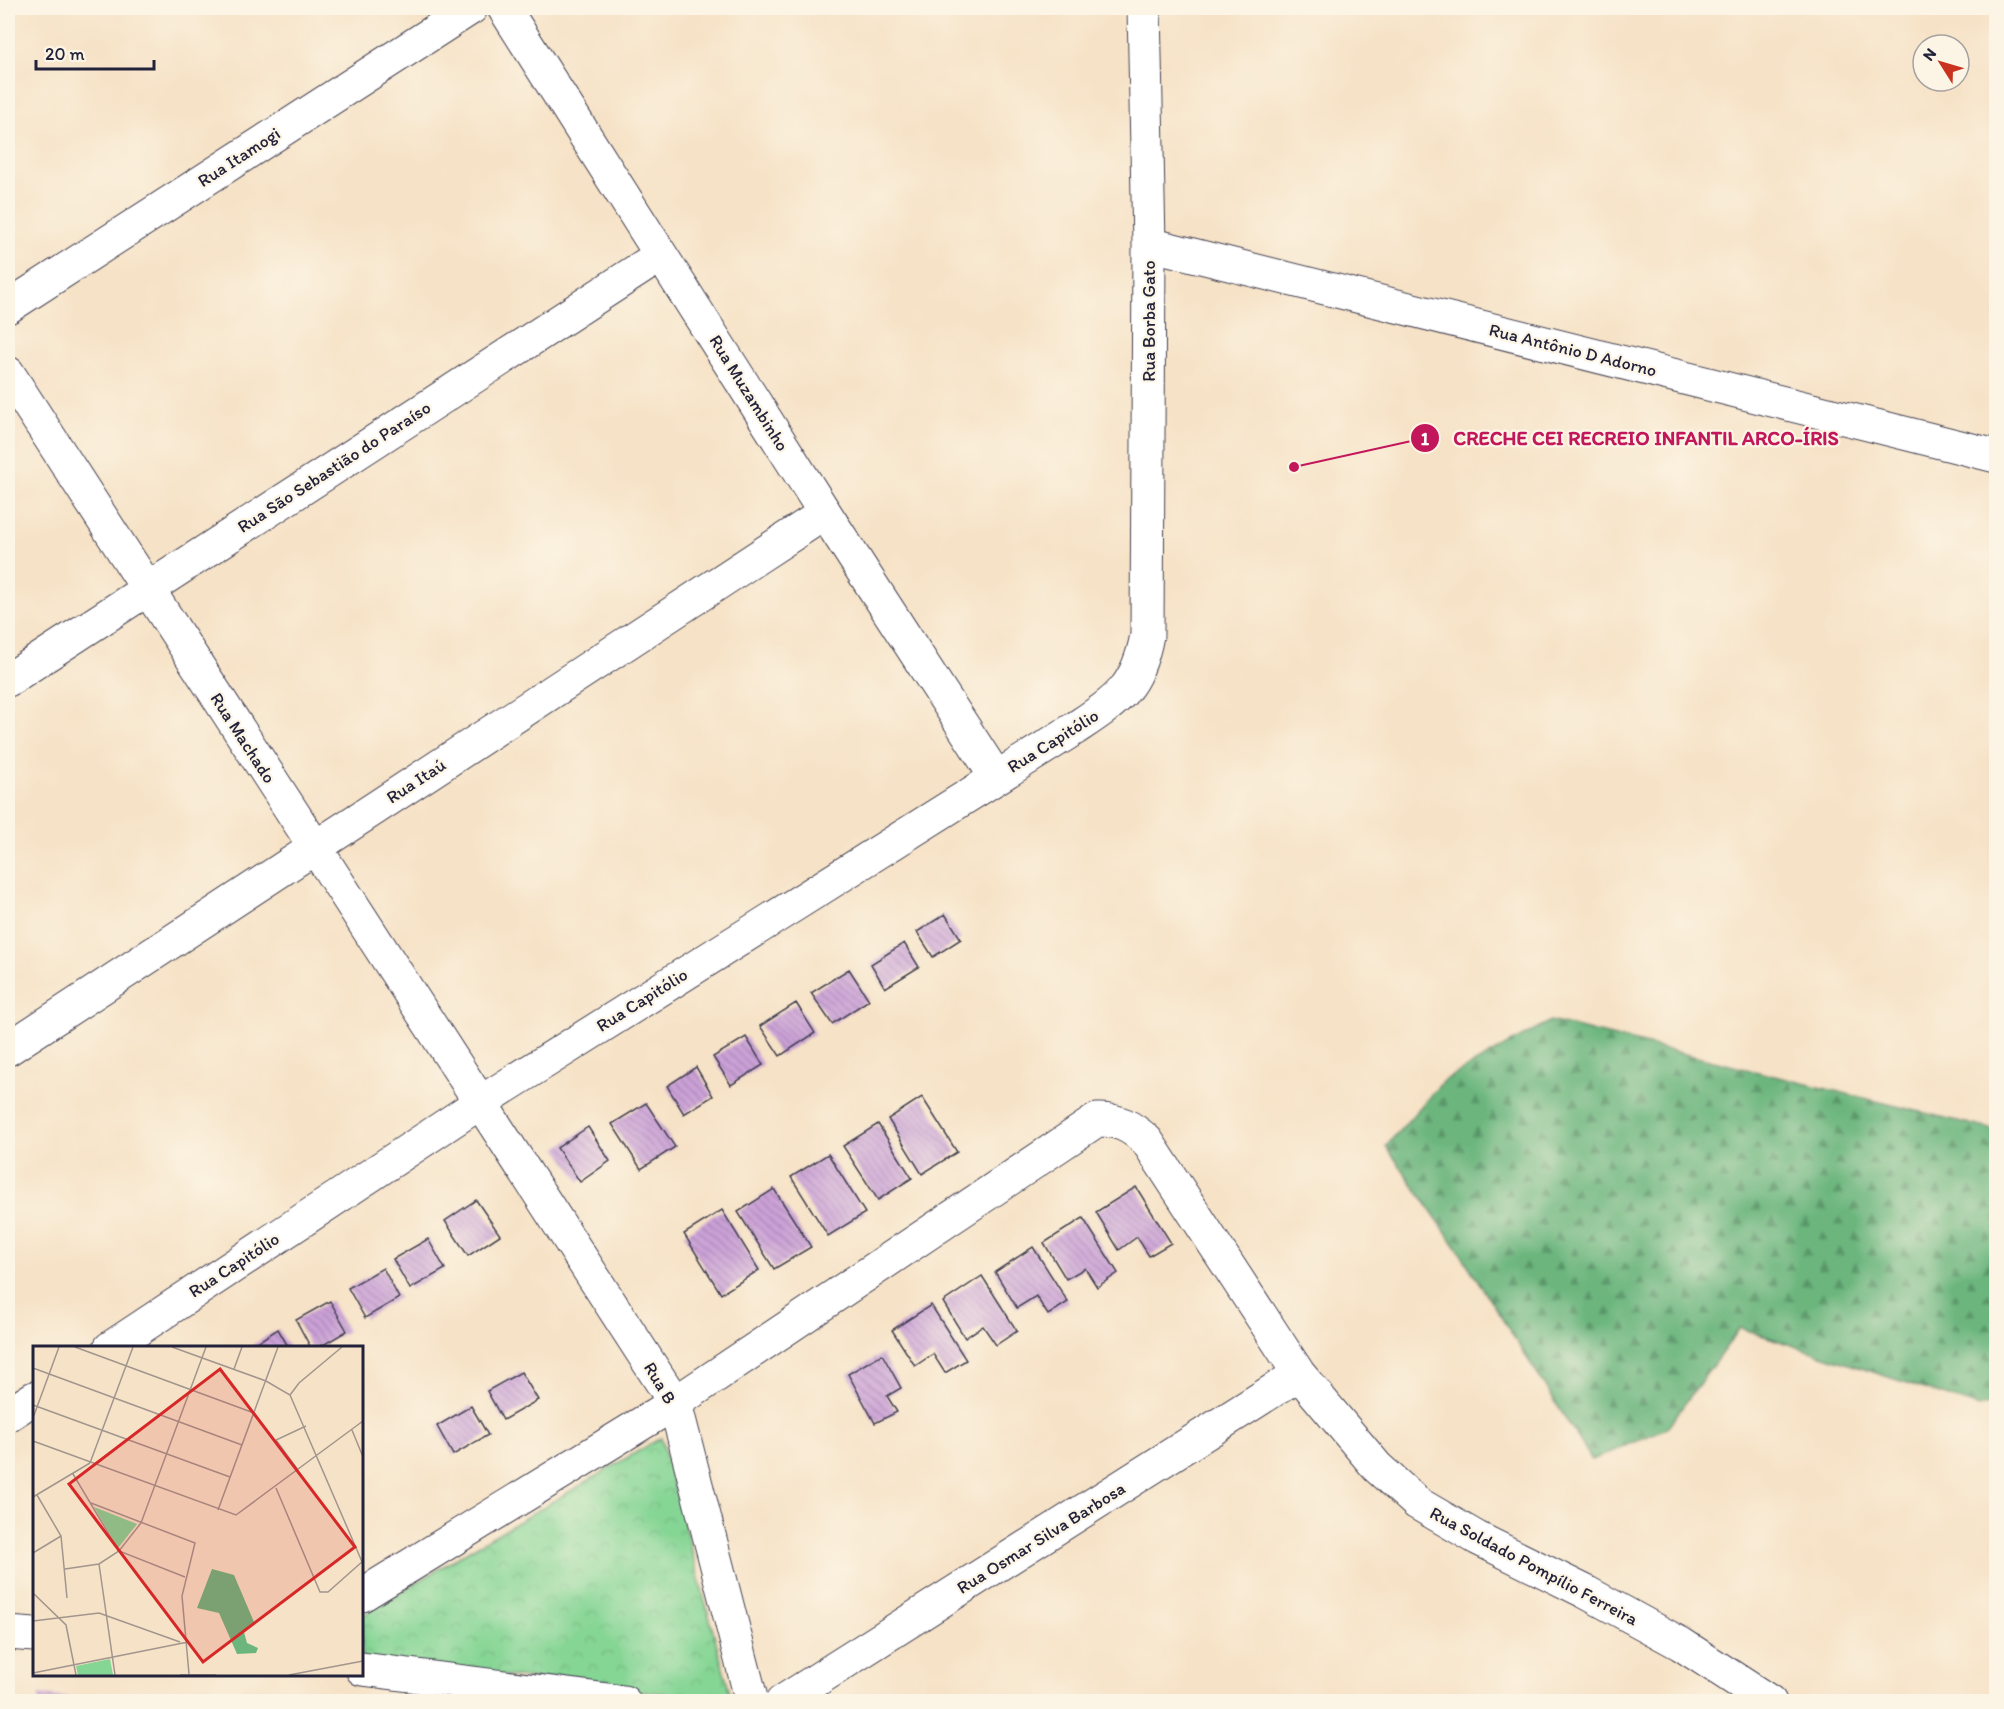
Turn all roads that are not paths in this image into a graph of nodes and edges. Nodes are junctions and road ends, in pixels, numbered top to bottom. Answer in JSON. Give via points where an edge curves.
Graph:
{"nodes":[{"id":1,"x":471,"y":8,"type":"edge"},
{"id":2,"x":504,"y":8,"type":"edge"},
{"id":3,"x":1144,"y":8,"type":"edge"},
{"id":4,"x":1149,"y":244,"type":"junction"},
{"id":5,"x":661,"y":255,"type":"junction"},
{"id":6,"x":8,"y":307,"type":"edge"},
{"id":7,"x":8,"y":372,"type":"edge"},
{"id":8,"x":1996,"y":456,"type":"edge"},
{"id":9,"x":825,"y":513,"type":"junction"},
{"id":10,"x":146,"y":589,"type":"junction"},
{"id":11,"x":1147,"y":635,"type":"joint"},
{"id":12,"x":8,"y":680,"type":"edge"},
{"id":13,"x":996,"y":777,"type":"junction"},
{"id":14,"x":315,"y":848,"type":"junction"},
{"id":15,"x":8,"y":1049,"type":"edge"},
{"id":16,"x":481,"y":1102,"type":"junction"},
{"id":17,"x":112,"y":1346,"type":"edge"},
{"id":18,"x":1299,"y":1374,"type":"junction"},
{"id":19,"x":33,"y":1399,"type":"edge"},
{"id":20,"x":675,"y":1404,"type":"junction"},
{"id":21,"x":8,"y":1415,"type":"edge"},
{"id":22,"x":363,"y":1594,"type":"edge"},
{"id":23,"x":8,"y":1633,"type":"edge"},
{"id":24,"x":33,"y":1635,"type":"edge"},
{"id":25,"x":363,"y":1669,"type":"edge"},
{"id":26,"x":624,"y":1701,"type":"edge"},
{"id":27,"x":752,"y":1701,"type":"edge"},
{"id":28,"x":782,"y":1701,"type":"edge"},
{"id":29,"x":1770,"y":1701,"type":"edge"}],
"edges":[{"from":1,"to":6,"type":"street","name":"Rua Itamogi"},
{"from":2,"to":5,"type":"street","name":"Rua Muzambinho"},
{"from":3,"to":4,"type":"street","name":"Rua Borba Gato"},
{"from":4,"to":8,"type":"street","name":"Rua Antônio D Adorno"},
{"from":4,"to":11,"type":"street","name":"Rua Borba Gato"},
{"from":5,"to":9,"type":"street","name":"Rua Muzambinho"},
{"from":5,"to":10,"type":"street","name":"Rua São Sebastião do Paraíso"},
{"from":7,"to":10,"type":"street","name":"Rua Machado"},
{"from":9,"to":13,"type":"street","name":"Rua Muzambinho"},
{"from":9,"to":14,"type":"street","name":"Rua Itaú"},
{"from":10,"to":12,"type":"street","name":"Rua São Sebastião do Paraíso"},
{"from":10,"to":14,"type":"street","name":"Rua Machado"},
{"from":11,"to":13,"type":"street","name":"Rua Capitólio","via":[[1143,658],[1132,681],[1111,704]]},
{"from":13,"to":16,"type":"street","name":"Rua Capitólio"},
{"from":14,"to":15,"type":"street","name":"Rua Itaú"},
{"from":14,"to":16,"type":"street","name":"Rua Machado"},
{"from":16,"to":17,"type":"street","name":"Rua Capitólio"},
{"from":16,"to":20,"type":"street","name":"Rua B"},
{"from":18,"to":20,"type":"street","name":"Rua Soldado Pompílio Ferreira","via":[[1147,1141],[1137,1131],[1111,1119],[1097,1120]]},
{"from":18,"to":28,"type":"street","name":"Rua Osmar Silva Barbosa"},
{"from":18,"to":29,"type":"street","name":"Rua Soldado Pompílio Ferreira","via":[[1377,1467],[1417,1503],[1681,1644]]},
{"from":19,"to":21,"type":"street"},
{"from":20,"to":22,"type":"street","name":"Rua Soldado Pompílio Ferreira"},
{"from":20,"to":27,"type":"street","name":"Rua B"},
{"from":23,"to":24,"type":"street"},
{"from":25,"to":26,"type":"street"}]}
